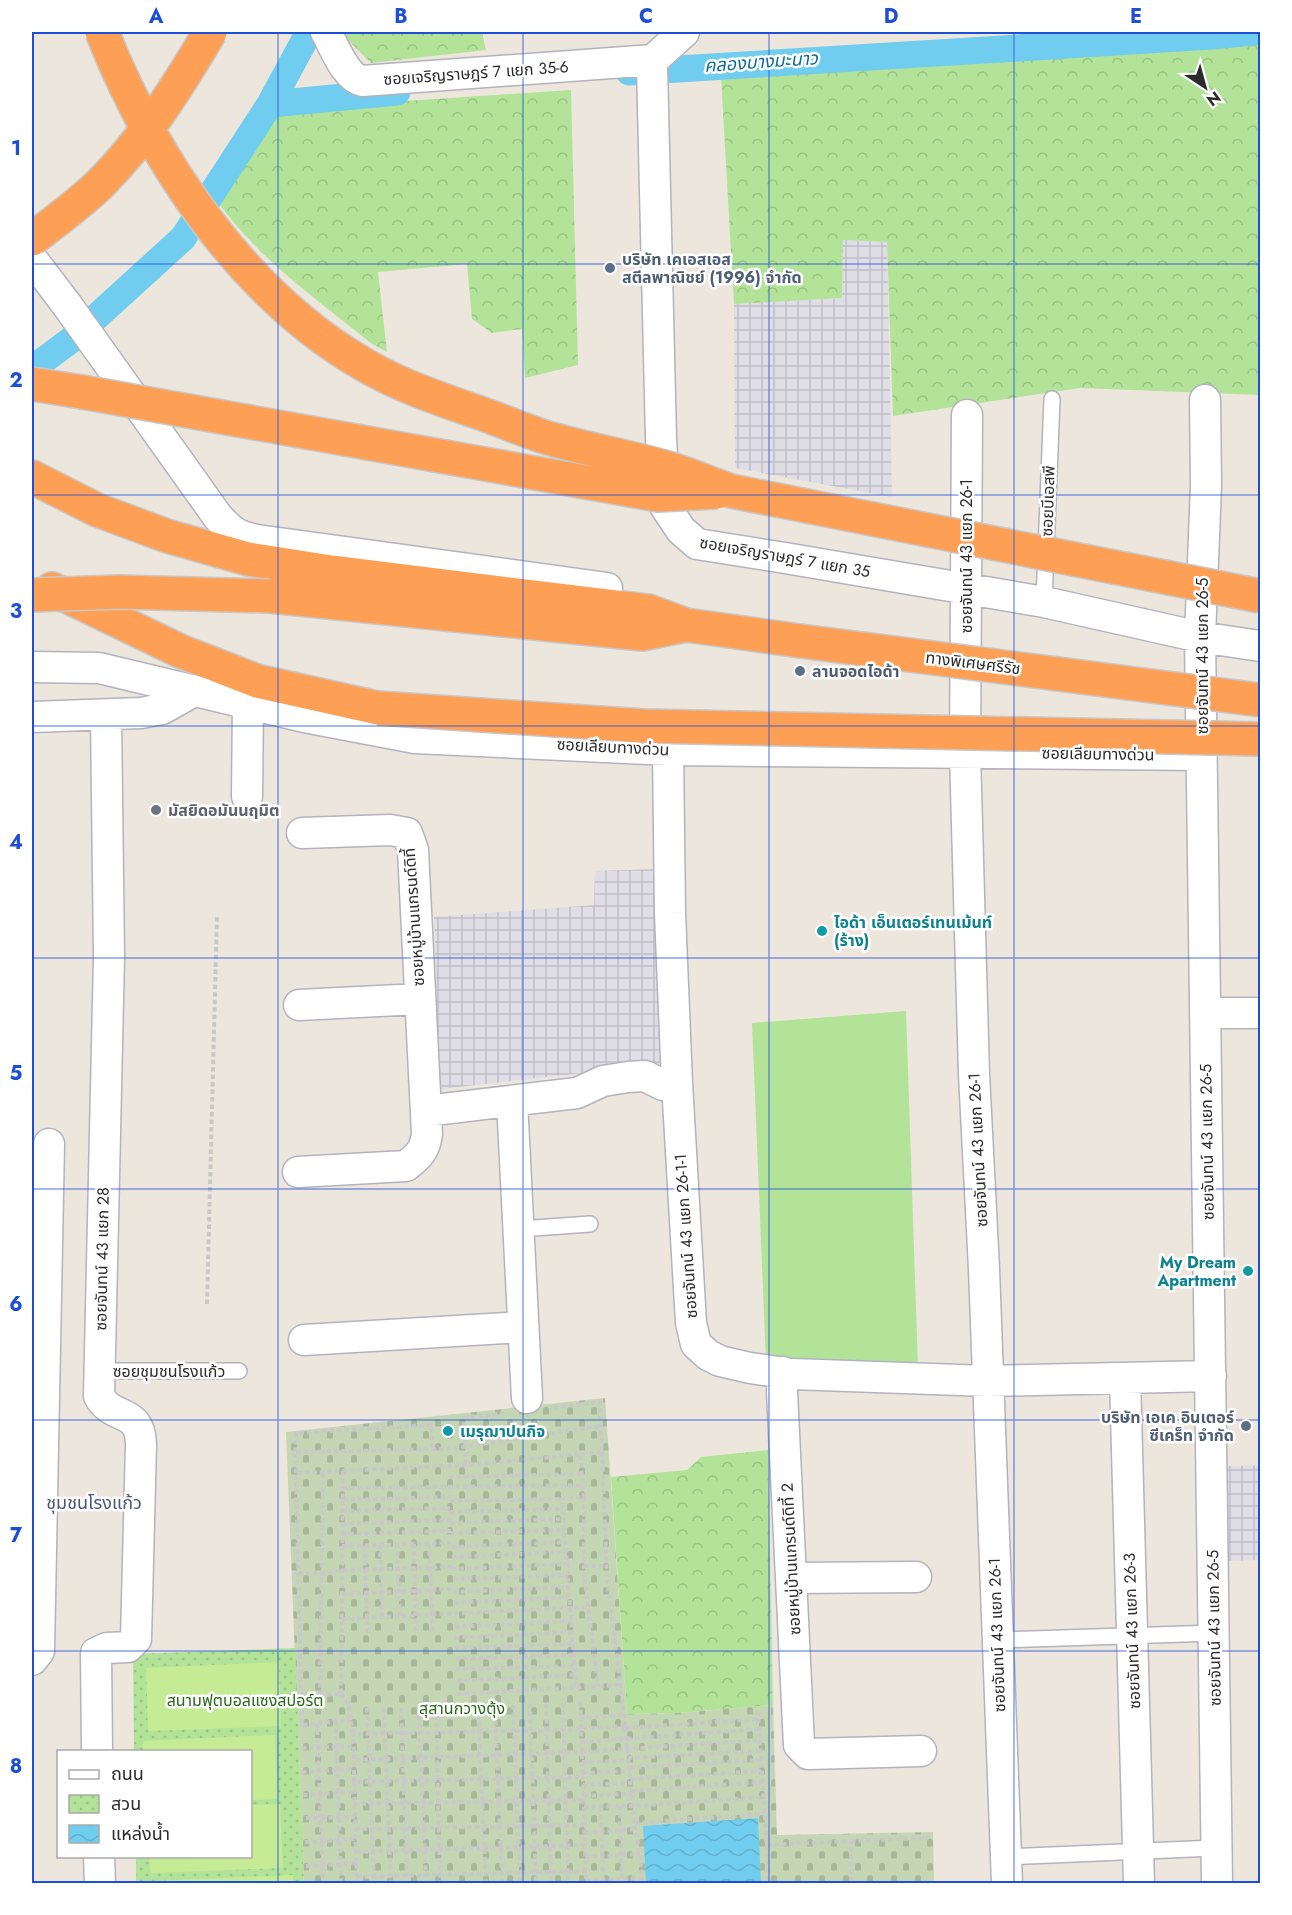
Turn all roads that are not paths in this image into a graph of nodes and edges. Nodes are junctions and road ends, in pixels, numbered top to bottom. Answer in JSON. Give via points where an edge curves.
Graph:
{"nodes":[{"id":1,"x":102,"y":32,"type":"edge"},
{"id":2,"x":210,"y":32,"type":"edge"},
{"id":3,"x":326,"y":32,"type":"edge"},
{"id":4,"x":684,"y":32,"type":"edge"},
{"id":5,"x":653,"y":69,"type":"junction"},
{"id":6,"x":32,"y":238,"type":"edge"},
{"id":7,"x":32,"y":259,"type":"edge"},
{"id":8,"x":32,"y":384,"type":"edge"},
{"id":9,"x":1052,"y":399,"type":"dead end"},
{"id":10,"x":1205,"y":400,"type":"dead end"},
{"id":11,"x":967,"y":415,"type":"dead end"},
{"id":12,"x":32,"y":477,"type":"edge"},
{"id":13,"x":731,"y":491,"type":"junction"},
{"id":14,"x":32,"y":580,"type":"edge"},
{"id":15,"x":607,"y":588,"type":"dead end"},
{"id":16,"x":965,"y":589,"type":"junction"},
{"id":17,"x":32,"y":595,"type":"edge"},
{"id":18,"x":1260,"y":596,"type":"edge"},
{"id":19,"x":1044,"y":603,"type":"junction"},
{"id":20,"x":686,"y":625,"type":"junction"},
{"id":21,"x":1200,"y":637,"type":"junction"},
{"id":22,"x":1260,"y":646,"type":"edge"},
{"id":23,"x":32,"y":667,"type":"edge"},
{"id":24,"x":194,"y":691,"type":"junction"},
{"id":25,"x":1260,"y":700,"type":"edge"},
{"id":26,"x":248,"y":704,"type":"junction"},
{"id":27,"x":106,"y":715,"type":"junction"},
{"id":28,"x":32,"y":717,"type":"edge"},
{"id":29,"x":1260,"y":739,"type":"edge"},
{"id":30,"x":668,"y":750,"type":"junction"},
{"id":31,"x":964,"y":753,"type":"junction"},
{"id":32,"x":1202,"y":755,"type":"junction"},
{"id":33,"x":247,"y":796,"type":"dead end"},
{"id":34,"x":302,"y":833,"type":"dead end"},
{"id":35,"x":420,"y":999,"type":"junction"},
{"id":36,"x":299,"y":1005,"type":"dead end"},
{"id":37,"x":1206,"y":1013,"type":"junction"},
{"id":38,"x":1260,"y":1013,"type":"edge"},
{"id":39,"x":670,"y":1084,"type":"junction"},
{"id":40,"x":512,"y":1101,"type":"junction"},
{"id":41,"x":426,"y":1111,"type":"junction"},
{"id":42,"x":49,"y":1144,"type":"dead end"},
{"id":43,"x":298,"y":1172,"type":"dead end"},
{"id":44,"x":590,"y":1224,"type":"dead end"},
{"id":45,"x":520,"y":1230,"type":"junction"},
{"id":46,"x":522,"y":1327,"type":"junction"},
{"id":47,"x":304,"y":1340,"type":"dead end"},
{"id":48,"x":99,"y":1371,"type":"junction"},
{"id":49,"x":238,"y":1371,"type":"dead end"},
{"id":50,"x":783,"y":1372,"type":"junction"},
{"id":51,"x":1211,"y":1376,"type":"junction"},
{"id":52,"x":1125,"y":1378,"type":"junction"},
{"id":53,"x":988,"y":1381,"type":"junction"},
{"id":54,"x":526,"y":1407,"type":"road end"},
{"id":55,"x":916,"y":1577,"type":"dead end"},
{"id":56,"x":792,"y":1578,"type":"junction"},
{"id":57,"x":1215,"y":1633,"type":"junction"},
{"id":58,"x":1132,"y":1636,"type":"junction"},
{"id":59,"x":997,"y":1640,"type":"junction"},
{"id":60,"x":32,"y":1660,"type":"edge"},
{"id":61,"x":97,"y":1750,"type":"edge"},
{"id":62,"x":921,"y":1751,"type":"dead end"},
{"id":63,"x":1215,"y":1848,"type":"junction"},
{"id":64,"x":1138,"y":1851,"type":"junction"},
{"id":65,"x":99,"y":1858,"type":"edge"},
{"id":66,"x":1006,"y":1870,"type":"edge"},
{"id":67,"x":100,"y":1884,"type":"edge"},
{"id":68,"x":1139,"y":1884,"type":"edge"},
{"id":69,"x":1217,"y":1884,"type":"edge"}],
"edges":[{"from":1,"to":13,"type":"highway","bridge":true,"via":[[136,109],[185,191],[267,289],[319,335],[363,364],[409,387],[548,438],[672,469]]},
{"from":2,"to":6,"type":"highway","bridge":true,"via":[[170,98],[134,147],[92,191]]},
{"from":3,"to":5,"type":"street","name":"ซอยเจริญราษฎร์ 7 แยก 35-6","via":[[349,74],[362,81]]},
{"from":4,"to":5,"type":"street"},
{"from":5,"to":16,"type":"street","name":"ซอยเจริญราษฎร์ 7 แยก 35","via":[[664,506],[697,544]]},
{"from":7,"to":15,"type":"street","via":[[233,533]]},
{"from":8,"to":13,"type":"highway","bridge":true,"via":[[658,495]]},
{"from":9,"to":19,"type":"lane","name":"ซอยบีเอสพี"},
{"from":10,"to":21,"type":"street","name":"ซอยจันทน์ 43 แยก 26-5"},
{"from":11,"to":16,"type":"street","name":"ซอยจันทน์ 43 แยก 26-1"},
{"from":12,"to":20,"type":"highway","via":[[97,510],[167,536],[248,559],[648,611]]},
{"from":13,"to":18,"type":"highway","bridge":true},
{"from":14,"to":29,"type":"highway","bridge":true,"via":[[180,651],[258,681],[378,708],[644,726]]},
{"from":16,"to":19,"type":"street","name":"ซอยเจริญราษฎร์ 7 แยก 35"},
{"from":16,"to":31,"type":"street","name":"ซอยจันทน์ 43 แยก 26-1"},
{"from":17,"to":20,"type":"highway","bridge":true,"via":[[119,592],[269,596],[642,634]]},
{"from":19,"to":21,"type":"street","name":"ซอยเจริญราษฎร์ 7 แยก 35"},
{"from":20,"to":25,"type":"highway","name":"ทางพิเศษศรีรัช","bridge":true},
{"from":21,"to":22,"type":"street","name":"ซอยเจริญราษฎร์ 7 แยก 35"},
{"from":21,"to":32,"type":"street","name":"ซอยจันทน์ 43 แยก 26-5"},
{"from":23,"to":24,"type":"street","name":"ซอยเลียบทางด่วน","via":[[99,668]]},
{"from":24,"to":26,"type":"street","name":"ซอยเลียบทางด่วน"},
{"from":24,"to":27,"type":"street","via":[[162,709]]},
{"from":26,"to":30,"type":"street","name":"ซอยเลียบทางด่วน","via":[[415,738]]},
{"from":26,"to":33,"type":"street"},
{"from":27,"to":28,"type":"street"},
{"from":27,"to":48,"type":"street","name":"ซอยจันทน์ 43 แยก 28","via":[[109,957]]},
{"from":30,"to":31,"type":"street","name":"ซอยเลียบทางด่วน"},
{"from":30,"to":39,"type":"street","name":"ซอยจันทน์ 43 แยก 26-1-1"},
{"from":31,"to":32,"type":"street","name":"ซอยเลียบทางด่วน"},
{"from":31,"to":53,"type":"street","name":"ซอยจันทน์ 43 แยก 26-1"},
{"from":32,"to":37,"type":"street","name":"ซอยจันทน์ 43 แยก 26-5"},
{"from":34,"to":35,"type":"street","name":"ซอยหมู่บ้านแกรนด์ดิที้","via":[[407,833],[413,850]]},
{"from":35,"to":36,"type":"street","name":"ซอยหมู่บ้านแกรนด์ดิที้"},
{"from":35,"to":41,"type":"street","name":"ซอยหมู่บ้านแกรนด์ดิที้"},
{"from":37,"to":38,"type":"street"},
{"from":37,"to":51,"type":"street","name":"ซอยจันทน์ 43 แยก 26-5"},
{"from":39,"to":40,"type":"street","via":[[634,1097],[605,1099],[578,1093]]},
{"from":39,"to":50,"type":"street","name":"ซอยจันทน์ 43 แยก 26-1-1","via":[[696,1344],[720,1361]]},
{"from":40,"to":41,"type":"street"},
{"from":40,"to":45,"type":"street"},
{"from":41,"to":43,"type":"street","name":"ซอยหมู่บ้านแกรนด์ดิที้","via":[[425,1145],[421,1155],[406,1166]]},
{"from":42,"to":60,"type":"street","via":[[39,1651]]},
{"from":44,"to":45,"type":"lane"},
{"from":45,"to":46,"type":"street"},
{"from":46,"to":47,"type":"street"},
{"from":46,"to":54,"type":"street"},
{"from":48,"to":49,"type":"lane","name":"ซอยชุมชนโรงแก้ว"},
{"from":48,"to":61,"type":"street","name":"ซอยจันทน์ 43 แยก 28","via":[[99,1396],[106,1407],[134,1420],[141,1444],[136,1639],[128,1647],[96,1653]]},
{"from":50,"to":53,"type":"street","name":"ซอยจันทน์ 43 แยก 26-1-1"},
{"from":50,"to":56,"type":"street","name":"ซอยหมู่บ้านแกรนด์ดิที้ 2"},
{"from":51,"to":52,"type":"street","name":"ซอยจันทน์ 43 แยก 26-1-1"},
{"from":51,"to":57,"type":"street","name":"ซอยจันทน์ 43 แยก 26-5"},
{"from":52,"to":53,"type":"street","name":"ซอยจันทน์ 43 แยก 26-1-1"},
{"from":52,"to":58,"type":"street","name":"ซอยจันทน์ 43 แยก 26-3"},
{"from":53,"to":59,"type":"street","name":"ซอยจันทน์ 43 แยก 26-1"},
{"from":55,"to":56,"type":"street"},
{"from":56,"to":62,"type":"street","name":"ซอยหมู่บ้านแกรนด์ดิที้ 2","via":[[799,1745],[808,1754]]},
{"from":57,"to":58,"type":"lane"},
{"from":57,"to":63,"type":"street","name":"ซอยจันทน์ 43 แยก 26-5"},
{"from":58,"to":59,"type":"lane"},
{"from":58,"to":64,"type":"street","name":"ซอยจันทน์ 43 แยก 26-3"},
{"from":59,"to":66,"type":"street","name":"ซอยจันทน์ 43 แยก 26-1"},
{"from":63,"to":64,"type":"lane"},
{"from":63,"to":69,"type":"street","name":"ซอยจันทน์ 43 แยก 26-5"},
{"from":64,"to":66,"type":"lane"},
{"from":64,"to":68,"type":"street","name":"ซอยจันทน์ 43 แยก 26-3"},
{"from":65,"to":67,"type":"street"}]}
